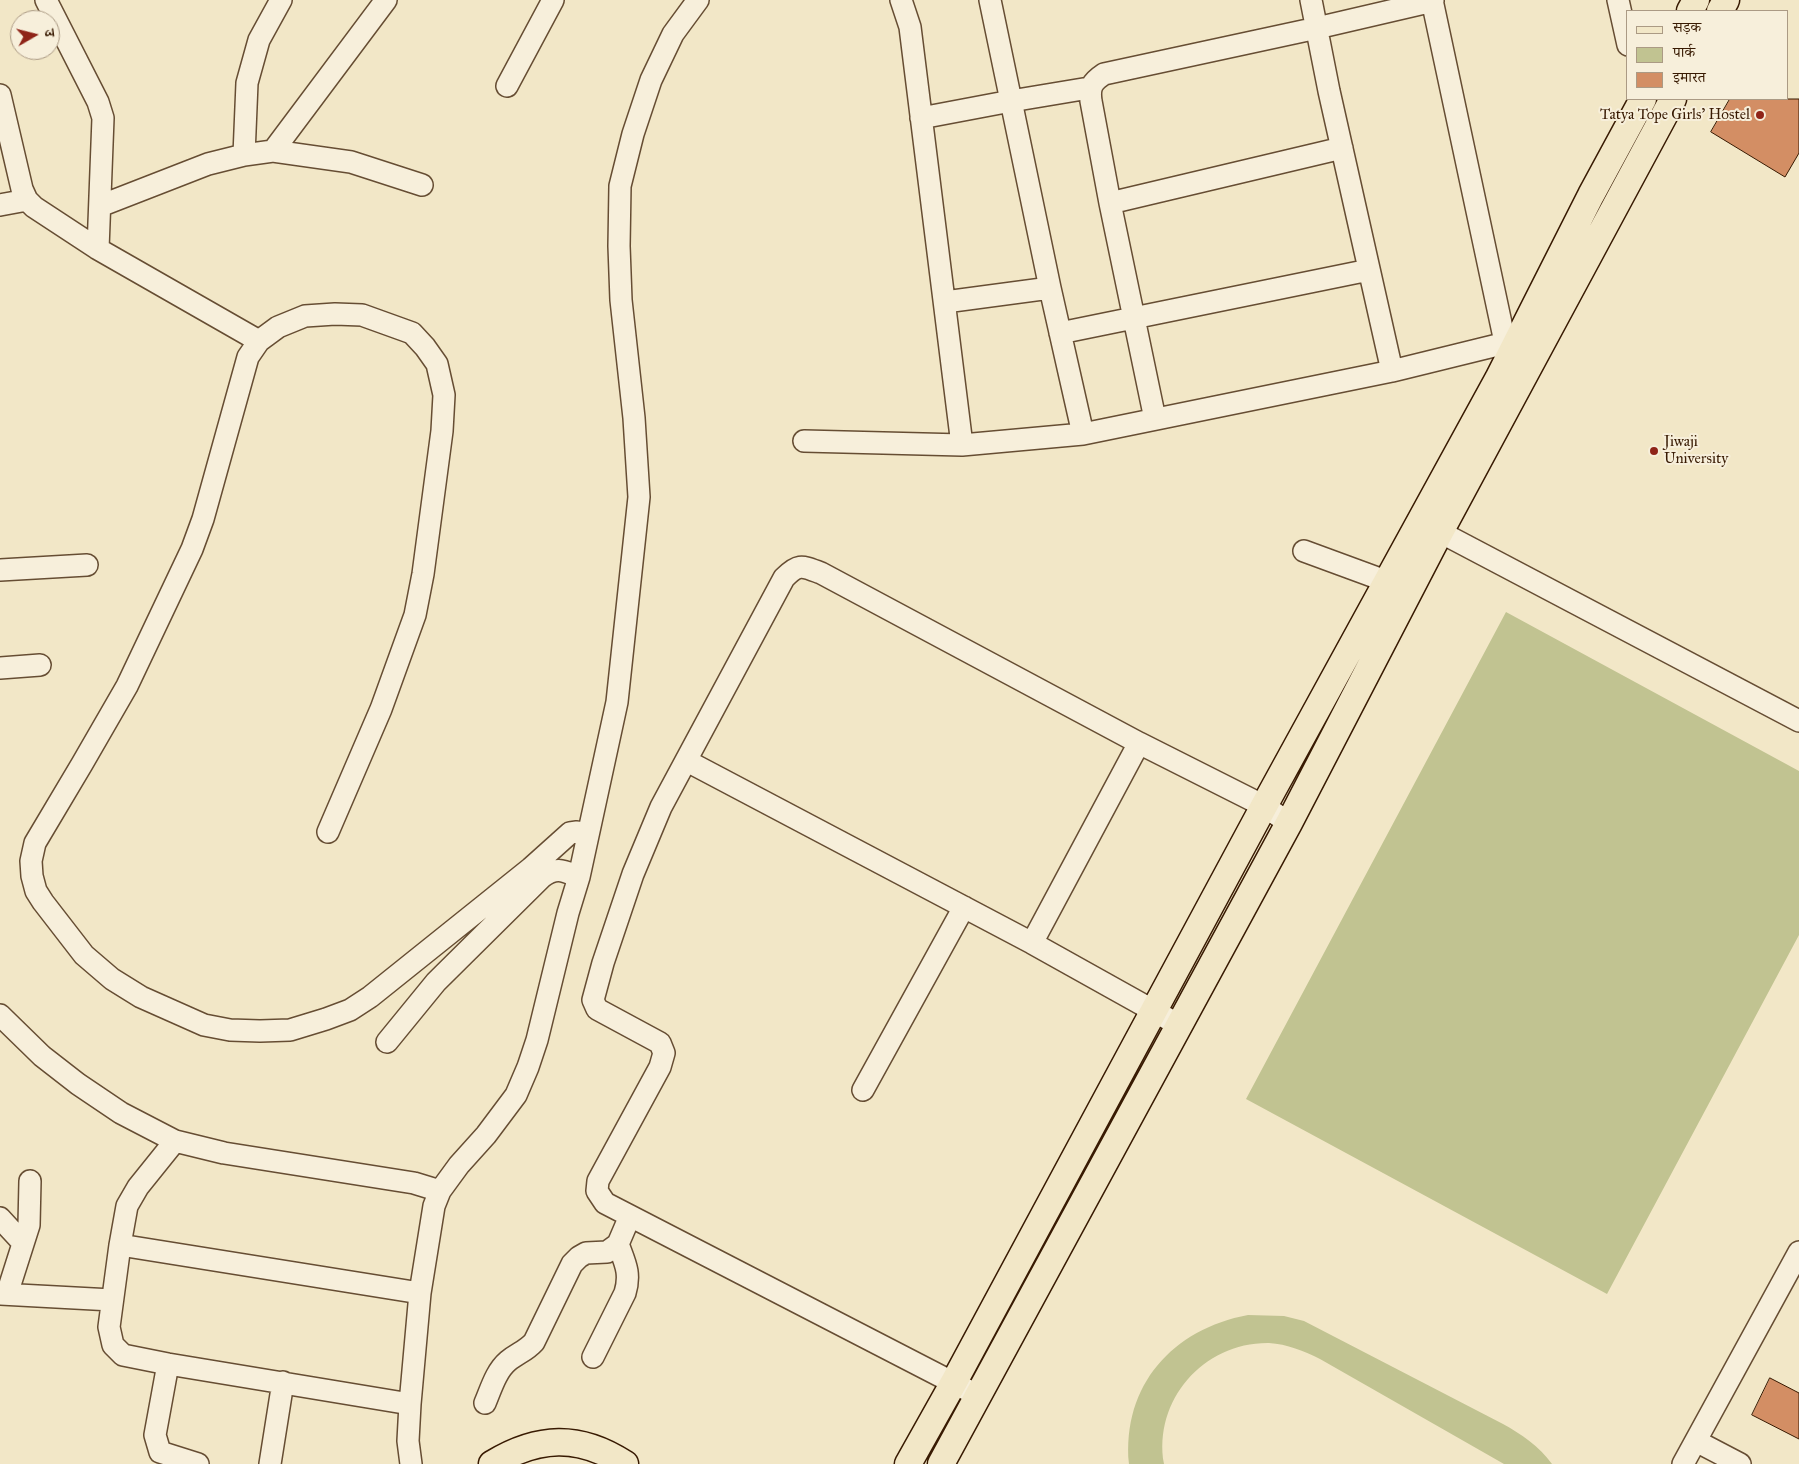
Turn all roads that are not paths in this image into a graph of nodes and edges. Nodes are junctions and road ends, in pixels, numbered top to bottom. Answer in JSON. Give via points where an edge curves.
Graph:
{"nodes":[{"id":1,"x":46,"y":0,"type":"edge"},
{"id":2,"x":281,"y":0,"type":"edge"},
{"id":3,"x":386,"y":0,"type":"edge"},
{"id":4,"x":553,"y":0,"type":"edge"},
{"id":5,"x":698,"y":0,"type":"edge"},
{"id":6,"x":901,"y":0,"type":"edge"},
{"id":7,"x":990,"y":0,"type":"edge"},
{"id":8,"x":1311,"y":0,"type":"edge"},
{"id":9,"x":1432,"y":0,"type":"edge"},
{"id":10,"x":1618,"y":0,"type":"edge"},
{"id":11,"x":1317,"y":28,"type":"junction"},
{"id":12,"x":1626,"y":36,"type":"edge"},
{"id":13,"x":506,"y":86,"type":"dead end"},
{"id":14,"x":1089,"y":88,"type":"junction"},
{"id":15,"x":0,"y":95,"type":"edge"},
{"id":16,"x":1641,"y":100,"type":"edge"},
{"id":17,"x":1672,"y":100,"type":"edge"},
{"id":18,"x":1011,"y":101,"type":"junction"},
{"id":19,"x":921,"y":118,"type":"junction"},
{"id":20,"x":1342,"y":148,"type":"junction"},
{"id":21,"x":273,"y":151,"type":"junction"},
{"id":22,"x":244,"y":155,"type":"junction"},
{"id":23,"x":422,"y":185,"type":"dead end"},
{"id":24,"x":27,"y":200,"type":"junction"},
{"id":25,"x":1110,"y":203,"type":"junction"},
{"id":26,"x":0,"y":204,"type":"edge"},
{"id":27,"x":100,"y":206,"type":"junction"},
{"id":28,"x":98,"y":249,"type":"junction"},
{"id":29,"x":1370,"y":270,"type":"junction"},
{"id":30,"x":1050,"y":288,"type":"junction"},
{"id":31,"x":945,"y":302,"type":"junction"},
{"id":32,"x":1134,"y":318,"type":"junction"},
{"id":33,"x":1060,"y":333,"type":"junction"},
{"id":34,"x":260,"y":341,"type":"junction"},
{"id":35,"x":1512,"y":341,"type":"junction"},
{"id":36,"x":1392,"y":371,"type":"junction"},
{"id":37,"x":1155,"y":420,"type":"junction"},
{"id":38,"x":1083,"y":434,"type":"junction"},
{"id":39,"x":804,"y":441,"type":"dead end"},
{"id":40,"x":962,"y":446,"type":"junction"},
{"id":41,"x":1440,"y":532,"type":"junction"},
{"id":42,"x":1304,"y":550,"type":"dead end"},
{"id":43,"x":87,"y":564,"type":"dead end"},
{"id":44,"x":0,"y":570,"type":"edge"},
{"id":45,"x":1399,"y":586,"type":"junction"},
{"id":46,"x":40,"y":665,"type":"dead end"},
{"id":47,"x":0,"y":668,"type":"edge"},
{"id":48,"x":1799,"y":721,"type":"edge"},
{"id":49,"x":1139,"y":743,"type":"junction"},
{"id":50,"x":687,"y":761,"type":"junction"},
{"id":51,"x":1264,"y":806,"type":"junction"},
{"id":52,"x":1289,"y":823,"type":"junction"},
{"id":53,"x":328,"y":832,"type":"dead end"},
{"id":54,"x":588,"y":835,"type":"junction"},
{"id":55,"x":579,"y":877,"type":"junction"},
{"id":56,"x":964,"y":907,"type":"junction"},
{"id":57,"x":1032,"y":943,"type":"junction"},
{"id":58,"x":1155,"y":1010,"type":"junction"},
{"id":59,"x":0,"y":1015,"type":"edge"},
{"id":60,"x":1179,"y":1025,"type":"junction"},
{"id":61,"x":387,"y":1042,"type":"dead end"},
{"id":62,"x":863,"y":1090,"type":"dead end"},
{"id":63,"x":175,"y":1140,"type":"junction"},
{"id":64,"x":30,"y":1181,"type":"dead end"},
{"id":65,"x":440,"y":1191,"type":"junction"},
{"id":66,"x":630,"y":1216,"type":"junction"},
{"id":67,"x":0,"y":1218,"type":"edge"},
{"id":68,"x":23,"y":1243,"type":"junction"},
{"id":69,"x":618,"y":1244,"type":"junction"},
{"id":70,"x":120,"y":1245,"type":"junction"},
{"id":71,"x":1799,"y":1252,"type":"edge"},
{"id":72,"x":420,"y":1293,"type":"junction"},
{"id":73,"x":4,"y":1294,"type":"edge"},
{"id":74,"x":112,"y":1300,"type":"junction"},
{"id":75,"x":594,"y":1357,"type":"dead end"},
{"id":76,"x":168,"y":1364,"type":"junction"},
{"id":77,"x":283,"y":1382,"type":"junction"},
{"id":78,"x":954,"y":1382,"type":"junction"},
{"id":79,"x":977,"y":1395,"type":"junction"},
{"id":80,"x":485,"y":1403,"type":"dead end"},
{"id":81,"x":410,"y":1404,"type":"junction"},
{"id":82,"x":1696,"y":1441,"type":"junction"},
{"id":83,"x":198,"y":1464,"type":"edge"},
{"id":84,"x":270,"y":1464,"type":"edge"},
{"id":85,"x":411,"y":1464,"type":"edge"},
{"id":86,"x":492,"y":1464,"type":"edge"},
{"id":87,"x":625,"y":1464,"type":"edge"},
{"id":88,"x":908,"y":1464,"type":"edge"},
{"id":89,"x":941,"y":1464,"type":"edge"},
{"id":90,"x":1683,"y":1464,"type":"edge"},
{"id":91,"x":1740,"y":1464,"type":"edge"}],
"edges":[{"from":1,"to":27,"type":"street","via":[[103,118]]},
{"from":2,"to":22,"type":"street","via":[[259,40],[247,83]]},
{"from":3,"to":21,"type":"street"},
{"from":4,"to":13,"type":"street"},
{"from":5,"to":54,"type":"street","via":[[673,34],[651,80],[620,186],[621,300],[639,497],[617,702]]},
{"from":6,"to":19,"type":"street","via":[[910,28]]},
{"from":7,"to":18,"type":"street"},
{"from":8,"to":11,"type":"street"},
{"from":9,"to":11,"type":"street"},
{"from":9,"to":35,"type":"street"},
{"from":10,"to":12,"type":"street"},
{"from":11,"to":14,"type":"street","via":[[1104,74]]},
{"from":11,"to":20,"type":"street"},
{"from":14,"to":18,"type":"street"},
{"from":14,"to":25,"type":"street"},
{"from":15,"to":24,"type":"street"},
{"from":16,"to":35,"type":"main road"},
{"from":17,"to":41,"type":"main road"},
{"from":18,"to":19,"type":"street"},
{"from":18,"to":30,"type":"street"},
{"from":19,"to":31,"type":"street"},
{"from":20,"to":25,"type":"street"},
{"from":20,"to":29,"type":"street"},
{"from":21,"to":22,"type":"street"},
{"from":21,"to":23,"type":"street","via":[[351,162]]},
{"from":22,"to":27,"type":"street","via":[[208,164]]},
{"from":24,"to":26,"type":"street"},
{"from":24,"to":28,"type":"street"},
{"from":25,"to":32,"type":"street"},
{"from":27,"to":28,"type":"street"},
{"from":28,"to":34,"type":"street"},
{"from":29,"to":32,"type":"street"},
{"from":29,"to":36,"type":"street"},
{"from":30,"to":31,"type":"street"},
{"from":30,"to":33,"type":"street"},
{"from":31,"to":40,"type":"street"},
{"from":32,"to":33,"type":"street"},
{"from":32,"to":37,"type":"street"},
{"from":33,"to":38,"type":"street"},
{"from":34,"to":53,"type":"street","via":[[278,327],[305,316],[362,316],[412,333],[436,364],[444,395],[442,431],[415,615],[381,709]]},
{"from":34,"to":54,"type":"street","via":[[248,357],[192,549],[127,686],[35,843],[32,876],[43,902],[84,955],[141,998],[204,1025],[260,1032],[290,1030],[350,1010],[370,997],[570,833]]},
{"from":35,"to":36,"type":"street"},
{"from":35,"to":45,"type":"main road"},
{"from":36,"to":37,"type":"street"},
{"from":37,"to":38,"type":"street"},
{"from":38,"to":40,"type":"street"},
{"from":39,"to":40,"type":"street"},
{"from":41,"to":45,"type":"main road"},
{"from":41,"to":48,"type":"street"},
{"from":42,"to":45,"type":"street"},
{"from":43,"to":44,"type":"street"},
{"from":45,"to":51,"type":"main road"},
{"from":45,"to":52,"type":"main road"},
{"from":46,"to":47,"type":"street"},
{"from":49,"to":50,"type":"street","via":[[804,566],[793,568],[784,578]]},
{"from":49,"to":51,"type":"street"},
{"from":49,"to":57,"type":"street"},
{"from":50,"to":56,"type":"street"},
{"from":50,"to":66,"type":"street","via":[[661,807],[633,874],[593,1000],[597,1009],[660,1043],[664,1053],[660,1067],[598,1181],[597,1191],[605,1203]]},
{"from":51,"to":52,"type":"street"},
{"from":51,"to":58,"type":"main road"},
{"from":52,"to":60,"type":"main road"},
{"from":54,"to":55,"type":"street"},
{"from":55,"to":61,"type":"street","via":[[558,870],[542,877],[436,982]]},
{"from":55,"to":65,"type":"street","via":[[528,1067],[516,1094]]},
{"from":56,"to":57,"type":"street"},
{"from":56,"to":62,"type":"street"},
{"from":57,"to":58,"type":"street"},
{"from":58,"to":60,"type":"street"},
{"from":58,"to":78,"type":"main road"},
{"from":59,"to":63,"type":"street","via":[[42,1056],[78,1084],[121,1113]]},
{"from":60,"to":79,"type":"main road"},
{"from":63,"to":65,"type":"street","via":[[224,1153],[414,1183]]},
{"from":63,"to":70,"type":"street","via":[[127,1206]]},
{"from":64,"to":68,"type":"street","via":[[29,1225]]},
{"from":65,"to":72,"type":"street","via":[[434,1206]]},
{"from":66,"to":69,"type":"street"},
{"from":66,"to":78,"type":"street"},
{"from":67,"to":68,"type":"street"},
{"from":68,"to":73,"type":"street"},
{"from":69,"to":75,"type":"street","via":[[628,1272],[628,1282]]},
{"from":69,"to":80,"type":"street","via":[[606,1252],[586,1253],[572,1264],[534,1342],[510,1359],[499,1372]]},
{"from":70,"to":72,"type":"street"},
{"from":70,"to":74,"type":"street"},
{"from":71,"to":82,"type":"street"},
{"from":72,"to":81,"type":"street"},
{"from":73,"to":74,"type":"street"},
{"from":74,"to":76,"type":"street","via":[[109,1327],[113,1345],[123,1355]]},
{"from":76,"to":77,"type":"street"},
{"from":76,"to":83,"type":"street","via":[[155,1435],[157,1444],[160,1452]]},
{"from":77,"to":81,"type":"street"},
{"from":77,"to":84,"type":"street"},
{"from":78,"to":79,"type":"street"},
{"from":78,"to":88,"type":"main road"},
{"from":79,"to":89,"type":"main road"},
{"from":81,"to":85,"type":"street","via":[[408,1441]]},
{"from":82,"to":90,"type":"street"},
{"from":82,"to":91,"type":"street"},
{"from":86,"to":87,"type":"main road","via":[[510,1453],[541,1443],[576,1443],[609,1454]]}]}
